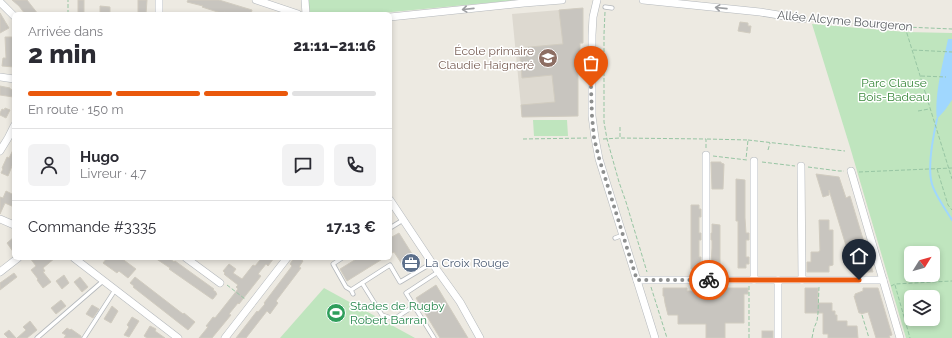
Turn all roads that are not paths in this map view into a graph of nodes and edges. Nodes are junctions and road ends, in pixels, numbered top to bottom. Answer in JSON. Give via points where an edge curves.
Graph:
{"nodes":[{"id":1,"x":159,"y":0,"type":"edge"},
{"id":2,"x":256,"y":0,"type":"edge"},
{"id":3,"x":304,"y":0,"type":"edge"},
{"id":4,"x":562,"y":0,"type":"edge"},
{"id":5,"x":597,"y":0,"type":"edge"},
{"id":6,"x":643,"y":0,"type":"edge"},
{"id":7,"x":0,"y":2,"type":"edge"},
{"id":8,"x":605,"y":7,"type":"road end"},
{"id":9,"x":612,"y":8,"type":"dead end"},
{"id":10,"x":159,"y":12,"type":"edge"},
{"id":11,"x":292,"y":12,"type":"edge"},
{"id":12,"x":306,"y":12,"type":"edge"},
{"id":13,"x":12,"y":14,"type":"edge"},
{"id":14,"x":392,"y":17,"type":"edge"},
{"id":15,"x":803,"y":19,"type":"road end"},
{"id":16,"x":0,"y":77,"type":"edge"},
{"id":17,"x":12,"y":78,"type":"edge"},
{"id":18,"x":12,"y":130,"type":"edge"},
{"id":19,"x":0,"y":151,"type":"edge"},
{"id":20,"x":706,"y":155,"type":"road end"},
{"id":21,"x":754,"y":161,"type":"road end"},
{"id":22,"x":801,"y":166,"type":"road end"},
{"id":23,"x":851,"y":172,"type":"road end"},
{"id":24,"x":392,"y":203,"type":"edge"},
{"id":25,"x":0,"y":219,"type":"edge"},
{"id":26,"x":402,"y":220,"type":"junction"},
{"id":27,"x":12,"y":224,"type":"edge"},
{"id":28,"x":392,"y":227,"type":"edge"},
{"id":29,"x":623,"y":235,"type":"junction"},
{"id":30,"x":615,"y":238,"type":"dead end"},
{"id":31,"x":15,"y":260,"type":"edge"},
{"id":32,"x":77,"y":260,"type":"edge"},
{"id":33,"x":189,"y":260,"type":"edge"},
{"id":34,"x":285,"y":260,"type":"edge"},
{"id":35,"x":339,"y":260,"type":"edge"},
{"id":36,"x":432,"y":263,"type":"junction"},
{"id":37,"x":0,"y":272,"type":"edge"},
{"id":38,"x":438,"y":272,"type":"junction"},
{"id":39,"x":637,"y":280,"type":"junction"},
{"id":40,"x":706,"y":280,"type":"junction"},
{"id":41,"x":752,"y":280,"type":"junction"},
{"id":42,"x":778,"y":280,"type":"junction"},
{"id":43,"x":802,"y":280,"type":"junction"},
{"id":44,"x":883,"y":280,"type":"junction"},
{"id":45,"x":103,"y":281,"type":"junction"},
{"id":46,"x":220,"y":283,"type":"road end"},
{"id":47,"x":362,"y":283,"type":"junction"},
{"id":48,"x":115,"y":290,"type":"junction"},
{"id":49,"x":351,"y":290,"type":"junction"},
{"id":50,"x":353,"y":294,"type":"dead end"},
{"id":51,"x":414,"y":306,"type":"junction"},
{"id":52,"x":37,"y":338,"type":"edge"},
{"id":53,"x":84,"y":338,"type":"edge"},
{"id":54,"x":178,"y":338,"type":"edge"},
{"id":55,"x":225,"y":338,"type":"edge"},
{"id":56,"x":434,"y":338,"type":"edge"},
{"id":57,"x":480,"y":338,"type":"edge"},
{"id":58,"x":655,"y":338,"type":"edge"},
{"id":59,"x":778,"y":338,"type":"edge"},
{"id":60,"x":900,"y":338,"type":"edge"}],
"edges":[{"from":1,"to":10,"type":"street"},
{"from":2,"to":11,"type":"street"},
{"from":3,"to":12,"type":"street"},
{"from":4,"to":14,"type":"street","one_way":true},
{"from":5,"to":29,"type":"street","via":[[593,17],[591,57],[594,138]]},
{"from":15,"to":6,"type":"street","name":"Allée Alcyme Bourgeron","one_way":true},
{"from":7,"to":13,"type":"street"},
{"from":8,"to":9,"type":"lane"},
{"from":16,"to":17,"type":"street"},
{"from":18,"to":19,"type":"street"},
{"from":20,"to":40,"type":"street"},
{"from":21,"to":41,"type":"street"},
{"from":22,"to":43,"type":"street"},
{"from":23,"to":44,"type":"street"},
{"from":24,"to":26,"type":"street"},
{"from":25,"to":27,"type":"street"},
{"from":26,"to":28,"type":"lane"},
{"from":26,"to":36,"type":"street"},
{"from":29,"to":30,"type":"lane"},
{"from":29,"to":39,"type":"street"},
{"from":31,"to":37,"type":"street"},
{"from":32,"to":45,"type":"street"},
{"from":33,"to":46,"type":"street"},
{"from":34,"to":55,"type":"street"},
{"from":35,"to":49,"type":"lane","via":[[333,264],[346,287]]},
{"from":36,"to":38,"type":"street"},
{"from":36,"to":47,"type":"lane","via":[[400,282],[390,265]]},
{"from":38,"to":51,"type":"lane","via":[[406,293]]},
{"from":38,"to":57,"type":"street","via":[[460,302]]},
{"from":39,"to":40,"type":"street"},
{"from":39,"to":58,"type":"street"},
{"from":40,"to":41,"type":"street"},
{"from":41,"to":42,"type":"street"},
{"from":42,"to":43,"type":"street"},
{"from":42,"to":59,"type":"street"},
{"from":43,"to":44,"type":"street"},
{"from":44,"to":60,"type":"street"},
{"from":45,"to":48,"type":"street"},
{"from":45,"to":52,"type":"lane"},
{"from":47,"to":49,"type":"lane"},
{"from":47,"to":51,"type":"lane","via":[[382,315],[394,319]]},
{"from":48,"to":53,"type":"lane"},
{"from":48,"to":54,"type":"street"},
{"from":49,"to":50,"type":"lane"},
{"from":51,"to":56,"type":"lane"}]}
